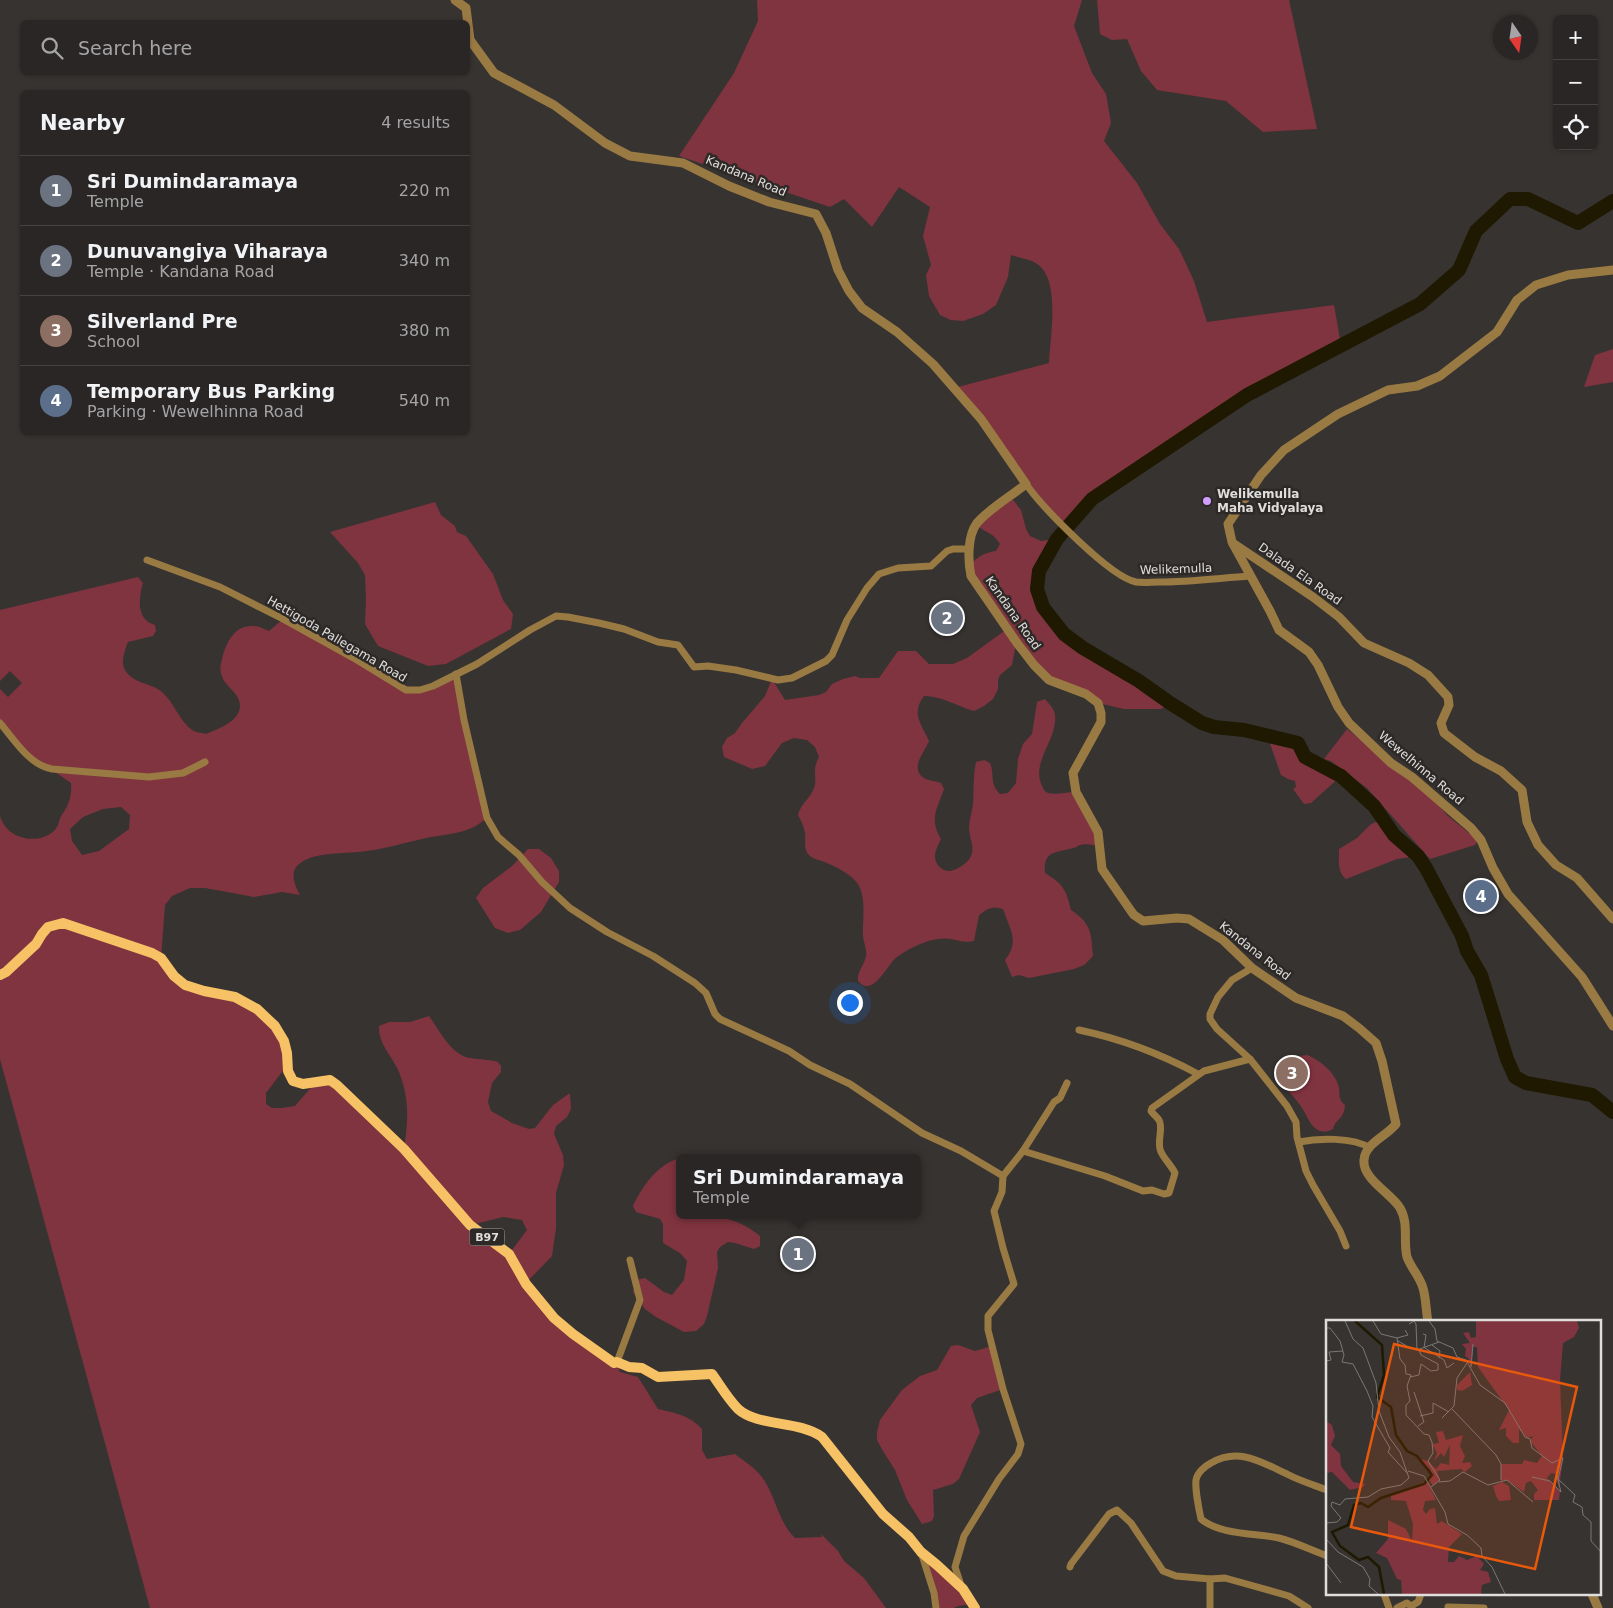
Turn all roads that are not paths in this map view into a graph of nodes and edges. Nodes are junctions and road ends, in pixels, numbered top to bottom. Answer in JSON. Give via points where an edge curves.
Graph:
{"nodes":[{"id":1,"x":454,"y":0,"type":"edge"},
{"id":2,"x":468,"y":20,"type":"edge"},
{"id":3,"x":470,"y":40,"type":"edge"},
{"id":4,"x":1613,"y":270,"type":"edge"},
{"id":5,"x":1026,"y":484,"type":"junction"},
{"id":6,"x":1232,"y":542,"type":"junction"},
{"id":7,"x":969,"y":549,"type":"junction"},
{"id":8,"x":146,"y":560,"type":"dead end"},
{"id":9,"x":1250,"y":576,"type":"junction"},
{"id":10,"x":456,"y":674,"type":"junction"},
{"id":11,"x":0,"y":723,"type":"edge"},
{"id":12,"x":205,"y":762,"type":"dead end"},
{"id":13,"x":1613,"y":919,"type":"edge"},
{"id":14,"x":1252,"y":968,"type":"junction"},
{"id":15,"x":0,"y":975,"type":"edge"},
{"id":16,"x":1613,"y":1026,"type":"edge"},
{"id":17,"x":1079,"y":1030,"type":"dead end"},
{"id":18,"x":1250,"y":1059,"type":"junction"},
{"id":19,"x":1198,"y":1074,"type":"junction"},
{"id":20,"x":1067,"y":1083,"type":"dead end"},
{"id":21,"x":1298,"y":1142,"type":"junction"},
{"id":22,"x":1370,"y":1148,"type":"junction"},
{"id":23,"x":1023,"y":1151,"type":"junction"},
{"id":24,"x":1003,"y":1176,"type":"junction"},
{"id":25,"x":1346,"y":1246,"type":"dead end"},
{"id":26,"x":630,"y":1260,"type":"dead end"},
{"id":27,"x":1428,"y":1320,"type":"edge"},
{"id":28,"x":617,"y":1362,"type":"junction"},
{"id":29,"x":1326,"y":1490,"type":"edge"},
{"id":30,"x":921,"y":1552,"type":"junction"},
{"id":31,"x":1326,"y":1556,"type":"edge"},
{"id":32,"x":1070,"y":1567,"type":"dead end"},
{"id":33,"x":1210,"y":1579,"type":"junction"},
{"id":34,"x":962,"y":1589,"type":"junction"},
{"id":35,"x":1385,"y":1596,"type":"edge"},
{"id":36,"x":1420,"y":1596,"type":"edge"},
{"id":37,"x":1593,"y":1596,"type":"edge"},
{"id":38,"x":1412,"y":1607,"type":"edge"},
{"id":39,"x":1448,"y":1607,"type":"edge"},
{"id":40,"x":936,"y":1608,"type":"edge"},
{"id":41,"x":975,"y":1608,"type":"edge"},
{"id":42,"x":1210,"y":1608,"type":"edge"},
{"id":43,"x":1308,"y":1608,"type":"edge"},
{"id":44,"x":1389,"y":1608,"type":"edge"},
{"id":45,"x":1397,"y":1608,"type":"edge"},
{"id":46,"x":1484,"y":1608,"type":"edge"},
{"id":47,"x":1598,"y":1608,"type":"edge"}],
"edges":[{"from":1,"to":2,"type":"street","name":"Kandana Road","via":[[466,8]]},
{"from":3,"to":5,"type":"street","name":"Kandana Road","via":[[494,73],[554,105],[604,143],[630,156],[683,163],[769,202],[816,214],[838,270],[862,308],[897,332],[933,364],[981,419]]},
{"from":4,"to":6,"type":"street","name":"Wewelhinna Road","via":[[1568,275],[1536,284],[1517,300],[1497,332],[1440,376],[1417,386],[1388,390],[1338,414],[1284,450],[1260,475],[1228,524]]},
{"from":5,"to":7,"type":"street","name":"Kandana Road","via":[[976,524]]},
{"from":5,"to":9,"type":"street","name":"Welikemulla","via":[[1083,545],[1107,565],[1136,582]]},
{"from":6,"to":9,"type":"street","name":"Wewelhinna Road"},
{"from":6,"to":13,"type":"street","name":"Dalada Ela Road","via":[[1313,597],[1339,617],[1364,643],[1428,675],[1448,697],[1449,704],[1441,723],[1444,733],[1474,757],[1501,771],[1522,790],[1527,822],[1538,845],[1556,865],[1577,878]]},
{"from":7,"to":10,"type":"street","name":"Hettigoda Pallegama Road","via":[[947,551],[931,566],[898,568],[879,574],[847,620],[832,655],[785,680],[772,680],[736,670],[694,667],[678,645],[658,642],[608,625],[556,616]]},
{"from":7,"to":14,"type":"street","name":"Kandana Road","via":[[971,576],[1028,658],[1048,680],[1086,694],[1098,703],[1100,722],[1073,773],[1076,792],[1098,832],[1102,869],[1108,878],[1140,920],[1188,919],[1223,940]]},
{"from":8,"to":10,"type":"street","name":"Hettigoda Pallegama Road","via":[[220,588],[283,619],[406,690],[433,686]]},
{"from":9,"to":16,"type":"street","name":"Wewelhinna Road","via":[[1279,630],[1313,657],[1349,723],[1471,828],[1481,840],[1508,894],[1582,977]]},
{"from":10,"to":24,"type":"street","via":[[487,818],[498,837],[570,908],[695,983],[706,993],[720,1019],[850,1084],[922,1133]]},
{"from":11,"to":12,"type":"street","via":[[37,763],[52,770],[149,776],[183,773]]},
{"from":14,"to":18,"type":"street","via":[[1232,980],[1218,997],[1210,1016],[1217,1029]]},
{"from":14,"to":22,"type":"street","name":"Kandana Road","via":[[1296,998],[1343,1016],[1376,1043],[1396,1124]]},
{"from":15,"to":28,"type":"main road","number":"B97","via":[[36,944],[48,928],[62,923],[152,953],[161,958],[185,985],[235,997],[257,1009],[275,1026],[284,1041],[288,1071],[293,1081],[303,1084],[330,1080],[337,1084],[404,1149],[470,1225],[509,1254],[526,1284],[554,1318],[614,1363]]},
{"from":17,"to":19,"type":"street","via":[[1114,1038]]},
{"from":18,"to":19,"type":"street"},
{"from":18,"to":21,"type":"street","via":[[1287,1106],[1296,1122]]},
{"from":19,"to":23,"type":"street","via":[[1151,1111],[1161,1125],[1161,1152],[1175,1173],[1168,1193],[1143,1191]]},
{"from":20,"to":23,"type":"street"},
{"from":21,"to":22,"type":"street","via":[[1345,1140]]},
{"from":21,"to":25,"type":"street","via":[[1312,1185]]},
{"from":22,"to":27,"type":"street","via":[[1364,1164],[1371,1179],[1400,1207],[1407,1256],[1423,1286]]},
{"from":23,"to":24,"type":"street"},
{"from":24,"to":34,"type":"street","via":[[1002,1192],[994,1211],[1014,1284],[988,1316],[988,1330],[1021,1444],[1018,1454],[964,1536],[955,1567]]},
{"from":26,"to":28,"type":"street","via":[[640,1300]]},
{"from":28,"to":30,"type":"main road","number":"B97","via":[[642,1368],[658,1377],[712,1374],[739,1410],[760,1419],[813,1430],[883,1514]]},
{"from":29,"to":31,"type":"street","via":[[1246,1457],[1218,1459],[1204,1466],[1196,1480],[1200,1519],[1207,1524],[1280,1538]]},
{"from":30,"to":34,"type":"main road","number":"B97"},
{"from":30,"to":40,"type":"street"},
{"from":32,"to":33,"type":"street","via":[[1109,1514],[1117,1510],[1131,1523],[1163,1571],[1176,1576]]},
{"from":33,"to":42,"type":"street"},
{"from":33,"to":43,"type":"street","via":[[1225,1578],[1289,1596]]},
{"from":34,"to":41,"type":"main road","number":"B97"},
{"from":35,"to":44,"type":"street"},
{"from":36,"to":38,"type":"street"},
{"from":37,"to":47,"type":"street"},
{"from":38,"to":45,"type":"street","via":[[1407,1603]]},
{"from":39,"to":46,"type":"street"}]}
